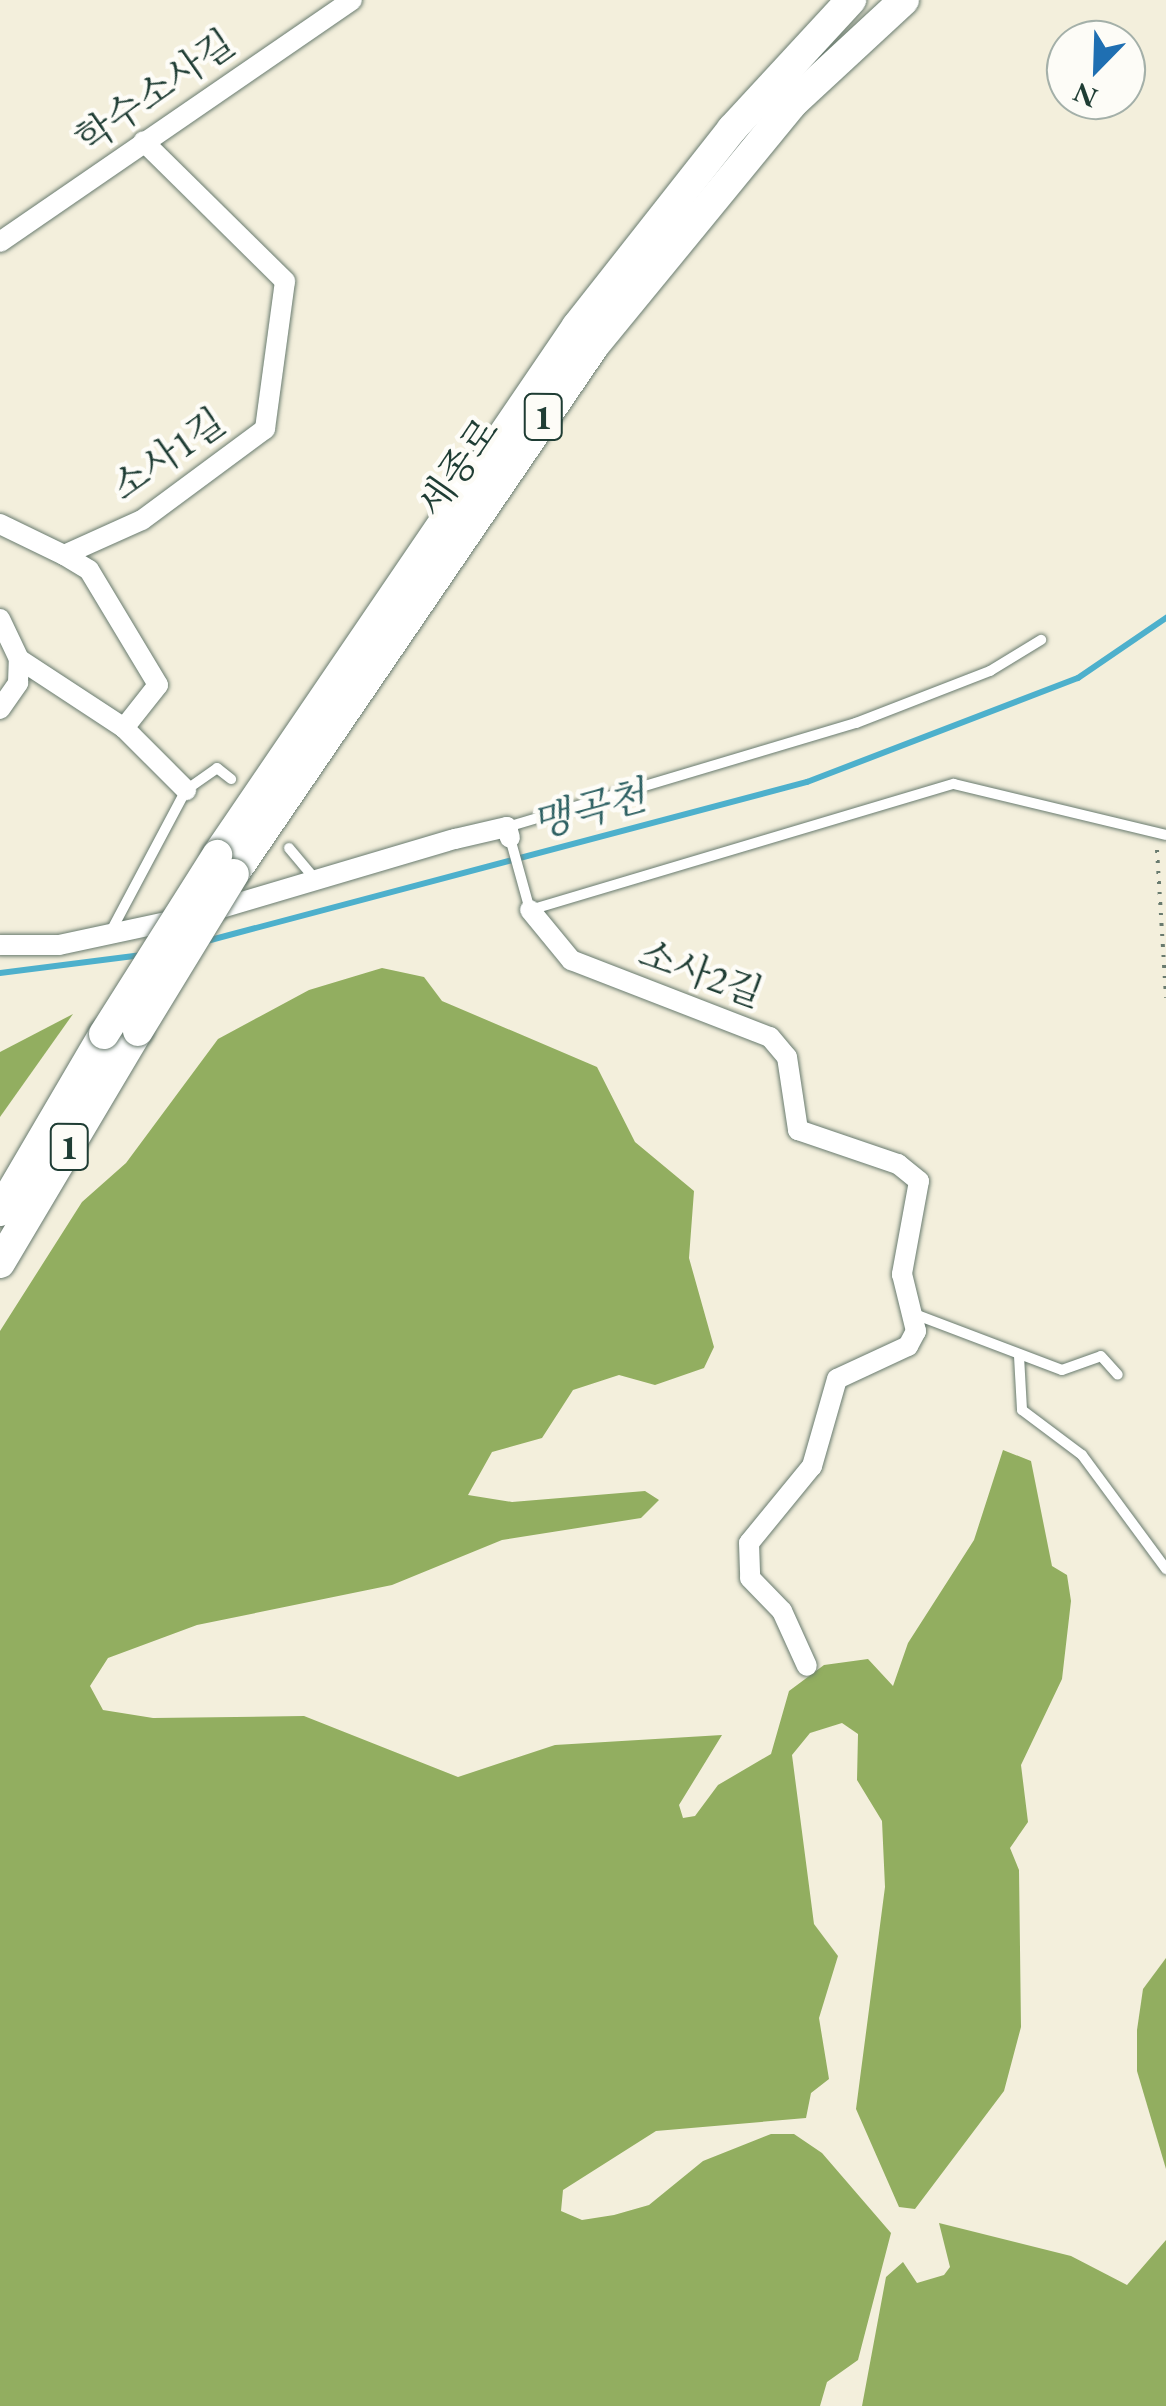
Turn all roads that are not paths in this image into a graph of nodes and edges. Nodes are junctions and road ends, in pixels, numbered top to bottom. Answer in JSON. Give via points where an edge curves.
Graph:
{"nodes":[{"id":1,"x":352,"y":0,"type":"edge"},
{"id":2,"x":851,"y":0,"type":"edge"},
{"id":3,"x":904,"y":0,"type":"edge"},
{"id":4,"x":143,"y":141,"type":"junction"},
{"id":5,"x":0,"y":242,"type":"edge"},
{"id":6,"x":0,"y":524,"type":"edge"},
{"id":7,"x":64,"y":555,"type":"junction"},
{"id":8,"x":0,"y":620,"type":"edge"},
{"id":9,"x":1041,"y":640,"type":"dead end"},
{"id":10,"x":18,"y":659,"type":"junction"},
{"id":11,"x":0,"y":708,"type":"edge"},
{"id":12,"x":124,"y":728,"type":"junction"},
{"id":13,"x":231,"y":779,"type":"dead end"},
{"id":14,"x":186,"y":790,"type":"junction"},
{"id":15,"x":508,"y":832,"type":"junction"},
{"id":16,"x":1162,"y":835,"type":"edge"},
{"id":17,"x":289,"y":848,"type":"dead end"},
{"id":18,"x":225,"y":865,"type":"junction"},
{"id":19,"x":315,"y":879,"type":"junction"},
{"id":20,"x":529,"y":906,"type":"junction"},
{"id":21,"x":108,"y":937,"type":"junction"},
{"id":22,"x":0,"y":945,"type":"edge"},
{"id":23,"x":0,"y":1211,"type":"edge"},
{"id":24,"x":0,"y":1263,"type":"edge"},
{"id":25,"x":916,"y":1315,"type":"junction"},
{"id":26,"x":1019,"y":1356,"type":"junction"},
{"id":27,"x":1118,"y":1375,"type":"dead end"},
{"id":28,"x":1166,"y":1569,"type":"edge"},
{"id":29,"x":807,"y":1666,"type":"dead end"}],
"edges":[{"from":1,"to":4,"type":"street","name":"학수소사길"},
{"from":2,"to":18,"type":"main road","name":"세종로","number":"1","via":[[732,129],[577,326]]},
{"from":3,"to":18,"type":"main road","name":"세종로","number":"1","via":[[794,102],[594,346]]},
{"from":4,"to":5,"type":"street","name":"학수소사길"},
{"from":4,"to":7,"type":"street","name":"소사1길","via":[[285,281],[266,429],[142,520]]},
{"from":6,"to":7,"type":"street"},
{"from":7,"to":12,"type":"street","via":[[89,570],[158,685]]},
{"from":8,"to":10,"type":"street"},
{"from":9,"to":15,"type":"lane","via":[[990,671],[856,723]]},
{"from":10,"to":11,"type":"street","via":[[18,683]]},
{"from":10,"to":12,"type":"street"},
{"from":12,"to":14,"type":"street"},
{"from":13,"to":14,"type":"lane","via":[[217,768]]},
{"from":14,"to":21,"type":"lane"},
{"from":15,"to":19,"type":"street"},
{"from":15,"to":20,"type":"lane","name":"소사2길"},
{"from":16,"to":20,"type":"lane","name":"소사2길","via":[[954,784]]},
{"from":17,"to":19,"type":"lane"},
{"from":18,"to":23,"type":"main road","number":"1","bridge":true,"via":[[104,1034]]},
{"from":18,"to":24,"type":"main road","number":"1","bridge":true,"via":[[138,1031]]},
{"from":19,"to":21,"type":"street"},
{"from":20,"to":25,"type":"street","name":"소사2길","via":[[570,960],[749,1024],[781,1045],[790,1117],[809,1139],[912,1172],[921,1198],[902,1290]]},
{"from":21,"to":22,"type":"street"},
{"from":25,"to":26,"type":"lane"},
{"from":25,"to":29,"type":"street","via":[[908,1346],[837,1379],[812,1466],[749,1543],[750,1578],[782,1611]]},
{"from":26,"to":27,"type":"lane","via":[[1062,1370],[1101,1356]]},
{"from":26,"to":28,"type":"lane","via":[[1022,1410],[1082,1455]]}]}
